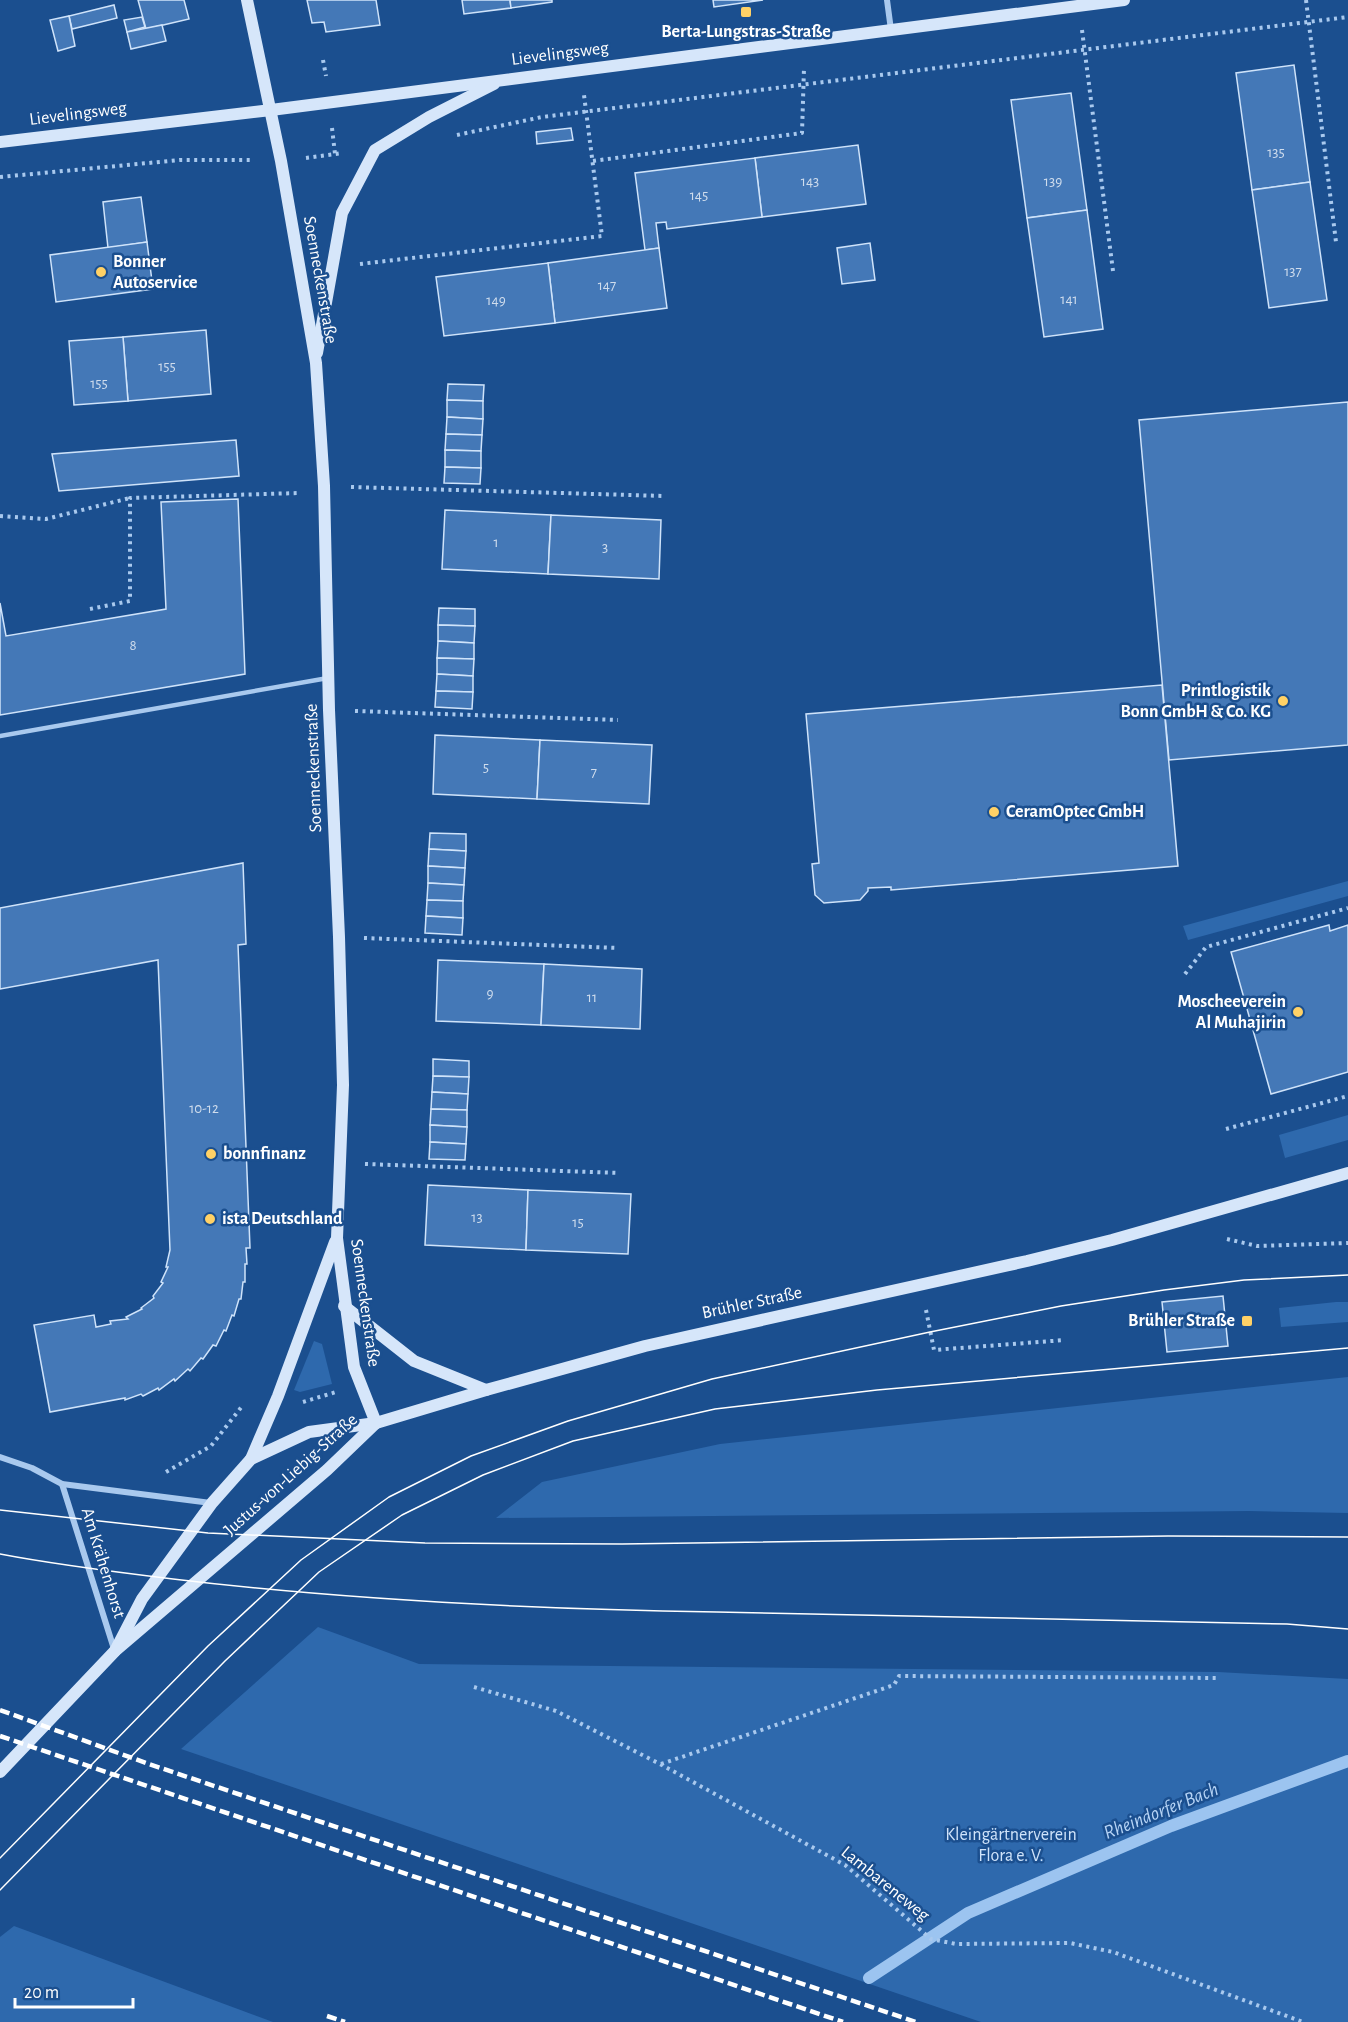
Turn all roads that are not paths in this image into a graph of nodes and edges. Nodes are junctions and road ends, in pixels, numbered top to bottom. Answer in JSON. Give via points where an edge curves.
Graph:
{"nodes":[{"id":1,"x":247,"y":0,"type":"edge"},
{"id":2,"x":886,"y":0,"type":"edge"},
{"id":3,"x":1124,"y":0,"type":"edge"},
{"id":4,"x":891,"y":30,"type":"junction"},
{"id":5,"x":502,"y":80,"type":"junction"},
{"id":6,"x":271,"y":110,"type":"junction"},
{"id":7,"x":0,"y":142,"type":"edge"},
{"id":8,"x":316,"y":363,"type":"junction"},
{"id":9,"x":329,"y":678,"type":"junction"},
{"id":10,"x":0,"y":736,"type":"edge"},
{"id":11,"x":1348,"y":1173,"type":"edge"},
{"id":12,"x":337,"y":1238,"type":"junction"},
{"id":13,"x":345,"y":1306,"type":"junction"},
{"id":14,"x":486,"y":1390,"type":"junction"},
{"id":15,"x":376,"y":1423,"type":"junction"},
{"id":16,"x":0,"y":1457,"type":"edge"},
{"id":17,"x":251,"y":1459,"type":"junction"},
{"id":18,"x":63,"y":1484,"type":"junction"},
{"id":19,"x":212,"y":1503,"type":"junction"},
{"id":20,"x":115,"y":1651,"type":"junction"},
{"id":21,"x":0,"y":1772,"type":"edge"}],
"edges":[{"from":1,"to":6,"type":"street"},
{"from":2,"to":4,"type":"street"},
{"from":3,"to":4,"type":"street","name":"Lievelingsweg"},
{"from":4,"to":5,"type":"street","name":"Lievelingsweg"},
{"from":5,"to":6,"type":"street","name":"Lievelingsweg"},
{"from":5,"to":8,"type":"street","via":[[375,150],[342,213]]},
{"from":6,"to":7,"type":"street","name":"Lievelingsweg"},
{"from":6,"to":8,"type":"street","name":"Soenneckenstraße"},
{"from":8,"to":9,"type":"street","name":"Soenneckenstraße"},
{"from":9,"to":10,"type":"lane"},
{"from":9,"to":12,"type":"street","name":"Soenneckenstraße","via":[[343,1085]]},
{"from":11,"to":14,"type":"street","name":"Brühler Straße","via":[[1112,1240],[645,1346]]},
{"from":12,"to":13,"type":"street","name":"Soenneckenstraße"},
{"from":12,"to":17,"type":"street"},
{"from":13,"to":14,"type":"street","via":[[414,1361]]},
{"from":13,"to":15,"type":"street","name":"Soenneckenstraße","via":[[354,1367]]},
{"from":14,"to":15,"type":"street","name":"Brühler Straße"},
{"from":15,"to":17,"type":"street","name":"Justus-von-Liebig-Straße","via":[[309,1432]]},
{"from":15,"to":20,"type":"street","name":"Justus-von-Liebig-Straße","via":[[327,1470]]},
{"from":16,"to":18,"type":"street","name":"Am Krähenhorst"},
{"from":17,"to":19,"type":"street","name":"Justus-von-Liebig-Straße"},
{"from":18,"to":19,"type":"street","name":"Am Krähenhorst"},
{"from":18,"to":20,"type":"street","name":"Am Krähenhorst"},
{"from":19,"to":20,"type":"street","name":"Justus-von-Liebig-Straße","via":[[142,1599]]},
{"from":20,"to":21,"type":"street","name":"Justus-von-Liebig-Straße"}]}
